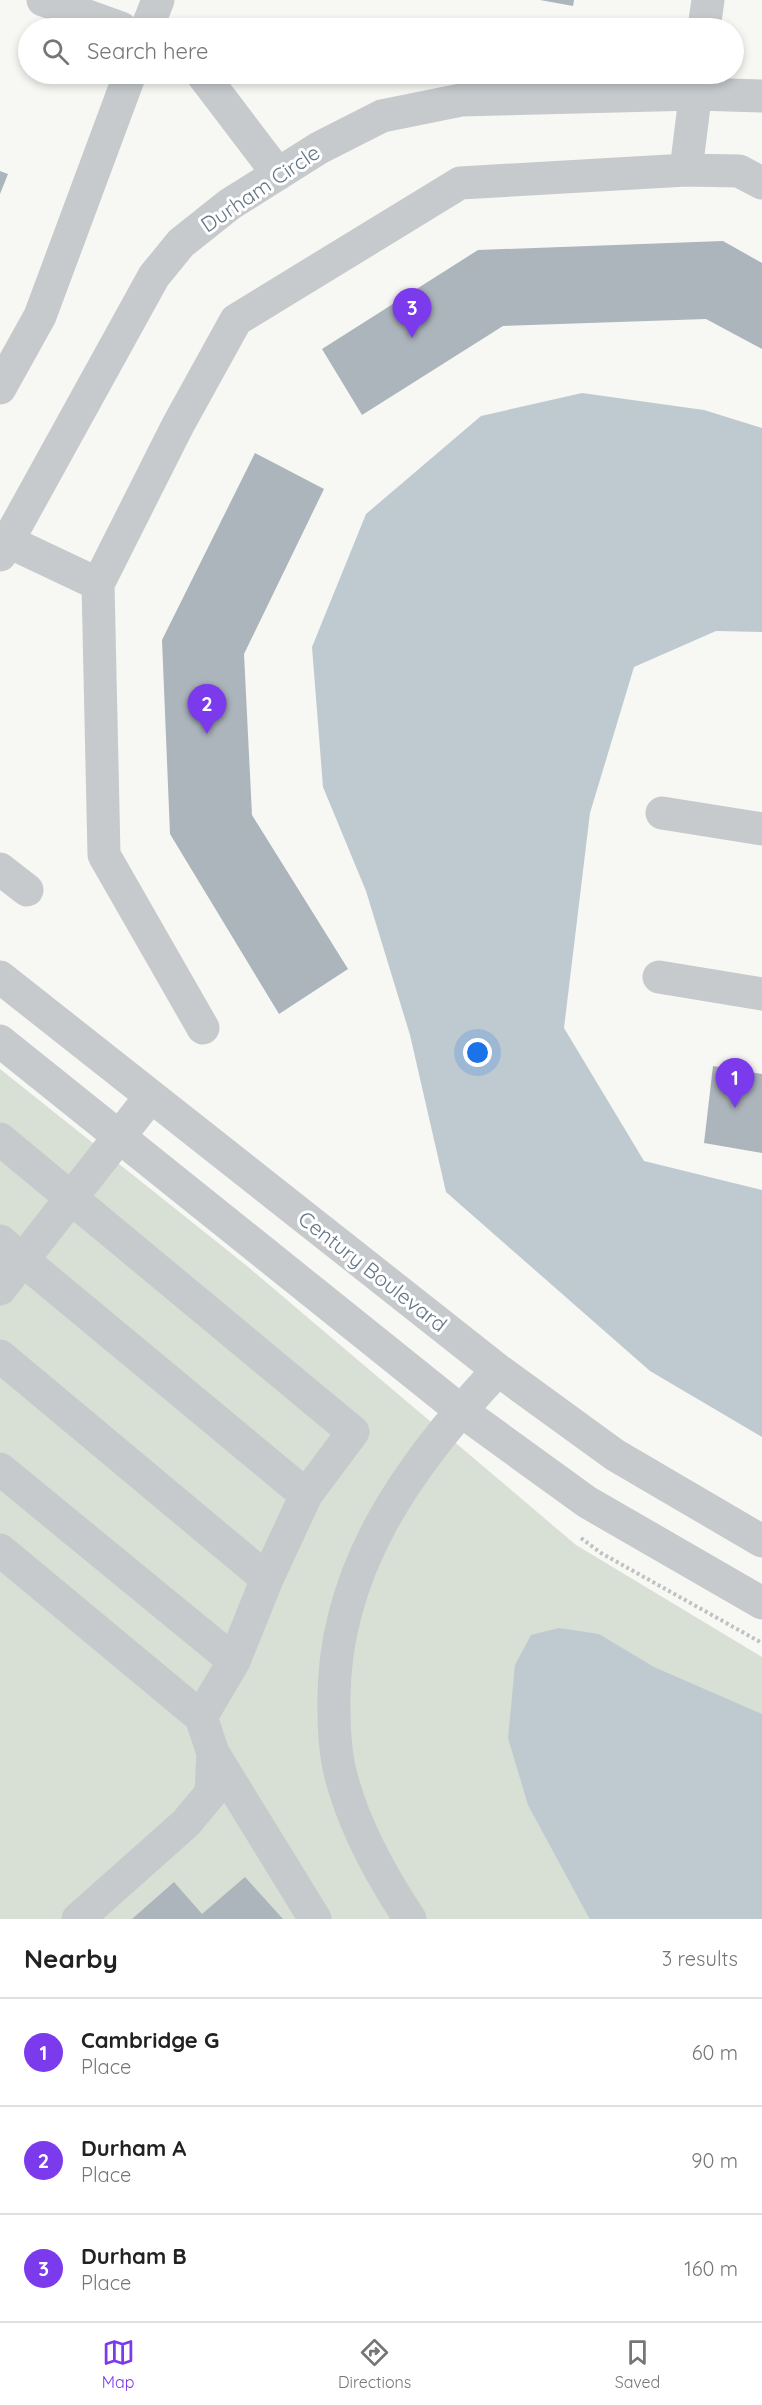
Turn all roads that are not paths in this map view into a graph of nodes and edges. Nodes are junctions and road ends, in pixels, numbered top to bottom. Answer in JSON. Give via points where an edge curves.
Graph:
{"nodes":[{"id":1,"x":43,"y":0,"type":"edge"},
{"id":2,"x":158,"y":0,"type":"edge"},
{"id":3,"x":708,"y":0,"type":"edge"},
{"id":4,"x":93,"y":18,"type":"edge"},
{"id":5,"x":151,"y":18,"type":"edge"},
{"id":6,"x":705,"y":18,"type":"edge"},
{"id":7,"x":126,"y":84,"type":"edge"},
{"id":8,"x":210,"y":84,"type":"edge"},
{"id":9,"x":697,"y":84,"type":"edge"},
{"id":10,"x":762,"y":96,"type":"edge"},
{"id":11,"x":686,"y":170,"type":"junction"},
{"id":12,"x":278,"y":174,"type":"junction"},
{"id":13,"x":762,"y":183,"type":"edge"},
{"id":14,"x":0,"y":388,"type":"edge"},
{"id":15,"x":3,"y":548,"type":"edge"},
{"id":16,"x":98,"y":584,"type":"junction"},
{"id":17,"x":662,"y":813,"type":"dead end"},
{"id":18,"x":762,"y":829,"type":"edge"},
{"id":19,"x":0,"y":869,"type":"edge"},
{"id":20,"x":27,"y":891,"type":"dead end"},
{"id":21,"x":0,"y":977,"type":"edge"},
{"id":22,"x":659,"y":977,"type":"dead end"},
{"id":23,"x":762,"y":994,"type":"edge"},
{"id":24,"x":203,"y":1028,"type":"dead end"},
{"id":25,"x":0,"y":1041,"type":"edge"},
{"id":26,"x":151,"y":1096,"type":"junction"},
{"id":27,"x":119,"y":1137,"type":"junction"},
{"id":28,"x":0,"y":1139,"type":"edge"},
{"id":29,"x":72,"y":1198,"type":"junction"},
{"id":30,"x":12,"y":1251,"type":"edge"},
{"id":31,"x":0,"y":1289,"type":"edge"},
{"id":32,"x":0,"y":1356,"type":"edge"},
{"id":33,"x":498,"y":1370,"type":"junction"},
{"id":34,"x":460,"y":1410,"type":"junction"},
{"id":35,"x":0,"y":1469,"type":"edge"},
{"id":36,"x":306,"y":1495,"type":"junction"},
{"id":37,"x":762,"y":1541,"type":"edge"},
{"id":38,"x":0,"y":1550,"type":"edge"},
{"id":39,"x":267,"y":1579,"type":"junction"},
{"id":40,"x":762,"y":1603,"type":"edge"},
{"id":41,"x":234,"y":1661,"type":"junction"},
{"id":42,"x":201,"y":1717,"type":"junction"},
{"id":43,"x":213,"y":1753,"type":"junction"},
{"id":44,"x":78,"y":1919,"type":"edge"},
{"id":45,"x":315,"y":1919,"type":"edge"},
{"id":46,"x":410,"y":1919,"type":"edge"}],
"edges":[{"from":1,"to":4,"type":"street"},
{"from":2,"to":5,"type":"street"},
{"from":3,"to":6,"type":"street"},
{"from":7,"to":14,"type":"street","via":[[40,316]]},
{"from":8,"to":12,"type":"street"},
{"from":9,"to":10,"type":"street","name":"Durham Circle"},
{"from":9,"to":11,"type":"street"},
{"from":9,"to":12,"type":"street","name":"Durham Circle","via":[[461,100],[382,116]]},
{"from":11,"to":13,"type":"street","via":[[739,171]]},
{"from":11,"to":16,"type":"street","via":[[460,183],[236,320]]},
{"from":12,"to":15,"type":"street","name":"Durham Circle","via":[[230,204],[181,243],[154,276]]},
{"from":15,"to":16,"type":"street"},
{"from":16,"to":24,"type":"street","via":[[104,855]]},
{"from":17,"to":18,"type":"street"},
{"from":19,"to":20,"type":"street"},
{"from":21,"to":26,"type":"street","name":"Century Boulevard"},
{"from":22,"to":23,"type":"street"},
{"from":25,"to":27,"type":"street"},
{"from":26,"to":27,"type":"street"},
{"from":26,"to":33,"type":"street","name":"Century Boulevard"},
{"from":27,"to":29,"type":"street"},
{"from":27,"to":34,"type":"street"},
{"from":28,"to":29,"type":"street"},
{"from":29,"to":30,"type":"street"},
{"from":29,"to":36,"type":"street","via":[[353,1432]]},
{"from":30,"to":31,"type":"street"},
{"from":30,"to":36,"type":"street"},
{"from":32,"to":39,"type":"street"},
{"from":33,"to":34,"type":"street"},
{"from":33,"to":37,"type":"street","name":"Century Boulevard","via":[[615,1455]]},
{"from":34,"to":40,"type":"street","via":[[587,1502]]},
{"from":34,"to":46,"type":"street","via":[[411,1474],[358,1570],[340,1628],[333,1680],[340,1771],[355,1820],[380,1873]]},
{"from":35,"to":41,"type":"street"},
{"from":36,"to":39,"type":"street"},
{"from":38,"to":42,"type":"street"},
{"from":39,"to":41,"type":"street"},
{"from":41,"to":42,"type":"street"},
{"from":42,"to":43,"type":"street"},
{"from":43,"to":44,"type":"street","via":[[211,1793],[192,1816]]},
{"from":43,"to":45,"type":"street"}]}
